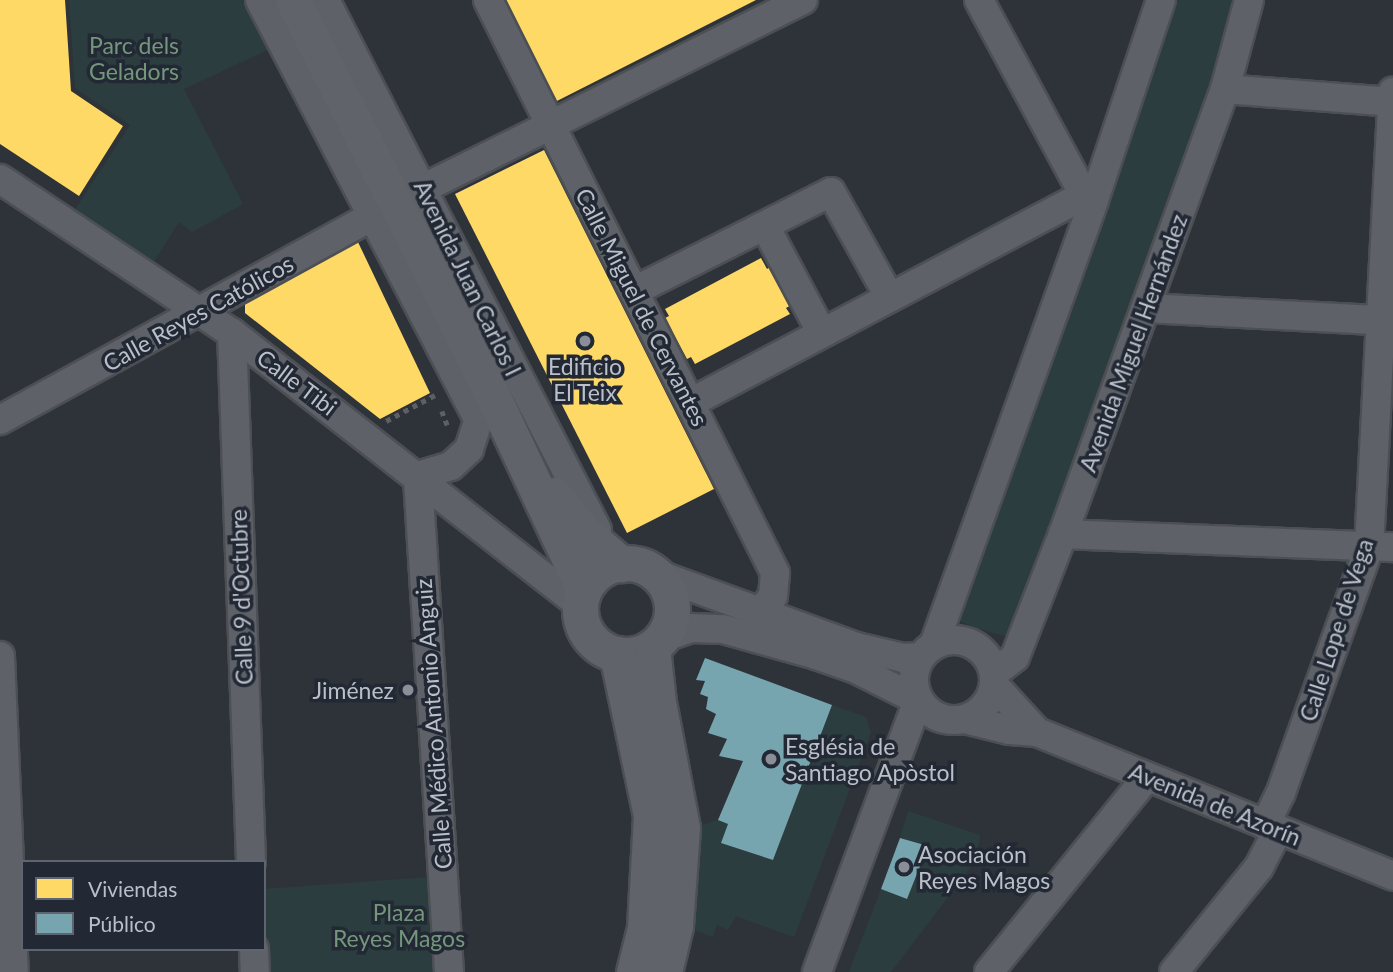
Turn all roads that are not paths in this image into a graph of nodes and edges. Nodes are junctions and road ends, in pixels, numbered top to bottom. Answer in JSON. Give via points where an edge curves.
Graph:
{"nodes":[{"id":1,"x":260,"y":0,"type":"edge"},
{"id":2,"x":293,"y":0,"type":"edge"},
{"id":3,"x":325,"y":0,"type":"edge"},
{"id":4,"x":488,"y":0,"type":"edge"},
{"id":5,"x":803,"y":0,"type":"edge"},
{"id":6,"x":979,"y":0,"type":"edge"},
{"id":7,"x":1161,"y":0,"type":"edge"},
{"id":8,"x":1249,"y":0,"type":"edge"},
{"id":9,"x":1225,"y":89,"type":"junction"},
{"id":10,"x":1392,"y":98,"type":"edge"},
{"id":11,"x":551,"y":126,"type":"junction"},
{"id":12,"x":0,"y":178,"type":"edge"},
{"id":13,"x":1089,"y":198,"type":"junction"},
{"id":14,"x":397,"y":203,"type":"junction"},
{"id":15,"x":765,"y":226,"type":"junction"},
{"id":16,"x":634,"y":291,"type":"junction"},
{"id":17,"x":890,"y":298,"type":"junction"},
{"id":18,"x":1146,"y":309,"type":"junction"},
{"id":19,"x":201,"y":310,"type":"junction"},
{"id":20,"x":1388,"y":320,"type":"edge"},
{"id":21,"x":232,"y":333,"type":"junction"},
{"id":22,"x":822,"y":333,"type":"junction"},
{"id":23,"x":475,"y":395,"type":"junction"},
{"id":24,"x":690,"y":403,"type":"junction"},
{"id":25,"x":0,"y":420,"type":"edge"},
{"id":26,"x":514,"y":446,"type":"junction"},
{"id":27,"x":418,"y":476,"type":"junction"},
{"id":28,"x":1063,"y":534,"type":"junction"},
{"id":29,"x":1381,"y":547,"type":"edge"},
{"id":30,"x":617,"y":560,"type":"junction"},
{"id":31,"x":656,"y":575,"type":"junction"},
{"id":32,"x":582,"y":598,"type":"junction"},
{"id":33,"x":759,"y":614,"type":"junction"},
{"id":34,"x":657,"y":642,"type":"junction"},
{"id":35,"x":927,"y":651,"type":"junction"},
{"id":36,"x":617,"y":654,"type":"junction"},
{"id":37,"x":0,"y":656,"type":"edge"},
{"id":38,"x":994,"y":679,"type":"junction"},
{"id":39,"x":918,"y":700,"type":"junction"},
{"id":40,"x":964,"y":719,"type":"junction"},
{"id":41,"x":1037,"y":732,"type":"junction"},
{"id":42,"x":1147,"y":778,"type":"junction"},
{"id":43,"x":1272,"y":827,"type":"junction"},
{"id":44,"x":251,"y":860,"type":"edge"},
{"id":45,"x":1393,"y":876,"type":"edge"},
{"id":46,"x":254,"y":951,"type":"edge"},
{"id":47,"x":14,"y":972,"type":"edge"},
{"id":48,"x":255,"y":972,"type":"edge"},
{"id":49,"x":449,"y":972,"type":"edge"},
{"id":50,"x":634,"y":972,"type":"edge"},
{"id":51,"x":664,"y":972,"type":"edge"},
{"id":52,"x":817,"y":972,"type":"edge"},
{"id":53,"x":989,"y":972,"type":"edge"},
{"id":54,"x":1174,"y":972,"type":"edge"}],
"edges":[{"from":1,"to":14,"type":"street","name":"Avenida Juan Carlos I"},
{"from":2,"to":14,"type":"main road","name":"Avenida Juan Carlos I"},
{"from":3,"to":14,"type":"street","name":"Avenida Juan Carlos I"},
{"from":4,"to":11,"type":"street","name":"Calle Miguel de Cervantes"},
{"from":5,"to":11,"type":"street","name":"Calle Reyes Católicos"},
{"from":6,"to":13,"type":"street"},
{"from":7,"to":13,"type":"street"},
{"from":8,"to":9,"type":"street","name":"Avenida Miguel Hernández"},
{"from":9,"to":10,"type":"street"},
{"from":9,"to":18,"type":"street","name":"Avenida Miguel Hernández"},
{"from":10,"to":20,"type":"street","name":"Calle Lope de Vega"},
{"from":11,"to":14,"type":"street","name":"Calle Reyes Católicos"},
{"from":11,"to":16,"type":"street","name":"Calle Miguel de Cervantes"},
{"from":12,"to":19,"type":"street","name":"Calle Tibi"},
{"from":13,"to":17,"type":"street"},
{"from":13,"to":35,"type":"street"},
{"from":14,"to":19,"type":"street","name":"Calle Reyes Católicos"},
{"from":14,"to":23,"type":"main road","name":"Avenida Juan Carlos I"},
{"from":14,"to":30,"type":"street","name":"Avenida Juan Carlos I"},
{"from":15,"to":16,"type":"street"},
{"from":15,"to":17,"type":"street","via":[[831,192]]},
{"from":15,"to":22,"type":"street"},
{"from":16,"to":24,"type":"street","name":"Calle Miguel de Cervantes"},
{"from":17,"to":22,"type":"street"},
{"from":18,"to":20,"type":"street"},
{"from":18,"to":28,"type":"street","name":"Avenida Miguel Hernández"},
{"from":19,"to":21,"type":"street","name":"Calle Tibi"},
{"from":19,"to":25,"type":"street","name":"Calle Reyes Católicos"},
{"from":20,"to":29,"type":"street","name":"Calle Lope de Vega"},
{"from":21,"to":27,"type":"street","name":"Calle Tibi"},
{"from":21,"to":44,"type":"street","name":"Calle 9 d'Octubre"},
{"from":22,"to":24,"type":"street"},
{"from":23,"to":26,"type":"main road","name":"Avenida Juan Carlos I"},
{"from":23,"to":27,"type":"street","via":[[469,449],[451,466]]},
{"from":24,"to":33,"type":"street","name":"Calle Miguel de Cervantes","via":[[775,573],[773,596]]},
{"from":26,"to":30,"type":"main road","name":"Avenida Juan Carlos I","via":[[585,534]]},
{"from":26,"to":32,"type":"main road","name":"Avenida Juan Carlos I"},
{"from":27,"to":32,"type":"street","name":"Calle Tibi"},
{"from":27,"to":49,"type":"street","name":"Calle Médico Antonio Anguiz"},
{"from":28,"to":29,"type":"street"},
{"from":28,"to":38,"type":"street","name":"Avenida Miguel Hernández","via":[[1015,657]]},
{"from":29,"to":43,"type":"street","name":"Calle Lope de Vega","via":[[1281,792]]},
{"from":30,"to":31,"type":"main road"},
{"from":30,"to":32,"type":"main road","via":[[599,572]]},
{"from":31,"to":33,"type":"street"},
{"from":31,"to":34,"type":"main road","via":[[670,597],[671,611],[669,624]]},
{"from":32,"to":36,"type":"main road","via":[[585,631],[593,642]]},
{"from":33,"to":35,"type":"street","via":[[903,658]]},
{"from":34,"to":36,"type":"main road","via":[[629,655]]},
{"from":34,"to":39,"type":"street","via":[[691,628],[723,629],[816,655]]},
{"from":34,"to":51,"type":"main road","via":[[657,702],[682,828],[676,926]]},
{"from":35,"to":38,"type":"street","via":[[946,640],[971,643],[982,650]]},
{"from":35,"to":39,"type":"street","via":[[914,675]]},
{"from":36,"to":50,"type":"main road","via":[[651,816],[645,928]]},
{"from":37,"to":47,"type":"street"},
{"from":38,"to":40,"type":"street","via":[[984,708]]},
{"from":38,"to":41,"type":"street","name":"Avenida de Azorín"},
{"from":39,"to":40,"type":"street","via":[[937,717]]},
{"from":39,"to":52,"type":"street"},
{"from":40,"to":41,"type":"street","name":"Avenida de Azorín"},
{"from":41,"to":42,"type":"street","name":"Avenida de Azorín"},
{"from":42,"to":43,"type":"street","name":"Avenida de Azorín"},
{"from":42,"to":53,"type":"street"},
{"from":43,"to":45,"type":"street","name":"Avenida de Azorín"},
{"from":43,"to":54,"type":"street","name":"Calle Lope de Vega","via":[[1259,867]]},
{"from":46,"to":48,"type":"street"}]}
